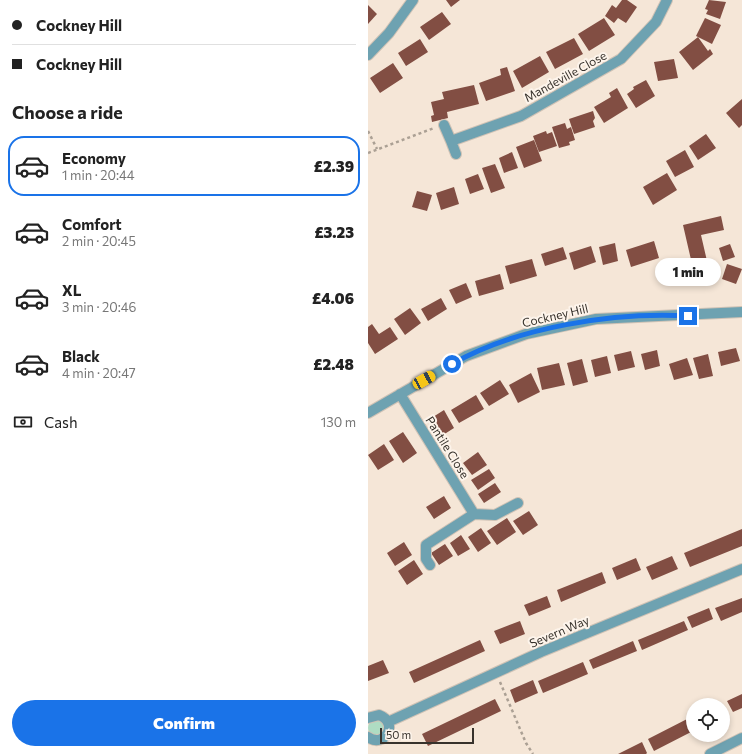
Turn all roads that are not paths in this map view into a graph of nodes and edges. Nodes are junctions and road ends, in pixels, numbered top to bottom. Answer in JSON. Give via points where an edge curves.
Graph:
{"nodes":[{"id":1,"x":413,"y":0,"type":"edge"},
{"id":2,"x":667,"y":0,"type":"edge"},
{"id":3,"x":368,"y":55,"type":"edge"},
{"id":4,"x":444,"y":125,"type":"road end"},
{"id":5,"x":451,"y":141,"type":"junction"},
{"id":6,"x":456,"y":154,"type":"dead end"},
{"id":7,"x":742,"y":312,"type":"edge"},
{"id":8,"x":400,"y":394,"type":"junction"},
{"id":9,"x":368,"y":413,"type":"edge"},
{"id":10,"x":518,"y":504,"type":"dead end"},
{"id":11,"x":474,"y":514,"type":"junction"},
{"id":12,"x":430,"y":565,"type":"dead end"},
{"id":13,"x":742,"y":569,"type":"edge"},
{"id":14,"x":368,"y":718,"type":"edge"},
{"id":15,"x":388,"y":722,"type":"junction"},
{"id":16,"x":368,"y":737,"type":"edge"},
{"id":17,"x":742,"y":738,"type":"edge"},
{"id":18,"x":728,"y":750,"type":"edge"},
{"id":19,"x":710,"y":754,"type":"edge"}],
"edges":[{"from":1,"to":3,"type":"street","via":[[389,33]]},
{"from":2,"to":5,"type":"street","name":"Mandeville Close","via":[[656,22],[621,59],[521,116]]},
{"from":4,"to":5,"type":"street"},
{"from":5,"to":6,"type":"street"},
{"from":7,"to":8,"type":"street","name":"Cockney Hill","via":[[596,319],[526,334],[466,356]]},
{"from":8,"to":9,"type":"street","name":"Cockney Hill"},
{"from":8,"to":11,"type":"street","name":"Pantile Close"},
{"from":10,"to":11,"type":"street","via":[[495,515]]},
{"from":11,"to":12,"type":"street","via":[[426,545],[426,559]]},
{"from":13,"to":15,"type":"street","name":"Severn Way","via":[[541,652]]},
{"from":14,"to":15,"type":"street","via":[[379,715]]},
{"from":15,"to":16,"type":"street","via":[[389,730],[385,737],[378,740]]},
{"from":17,"to":18,"type":"street"},
{"from":18,"to":19,"type":"street"}]}
